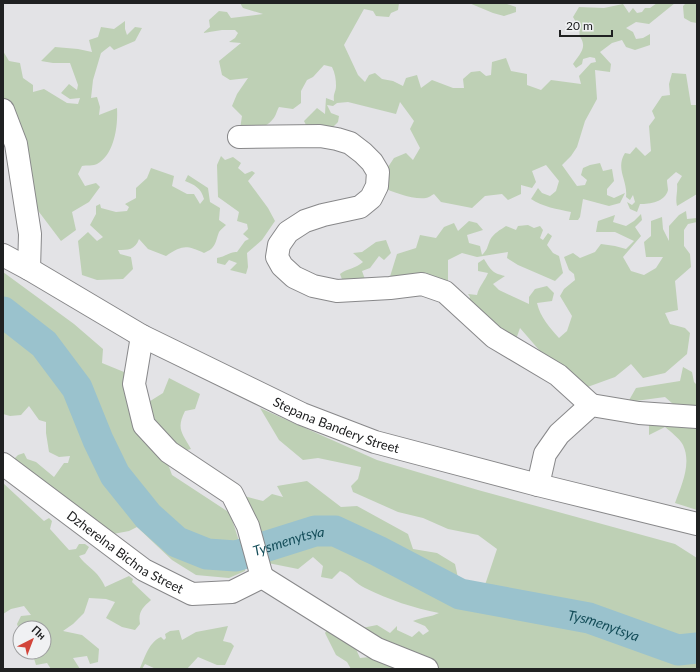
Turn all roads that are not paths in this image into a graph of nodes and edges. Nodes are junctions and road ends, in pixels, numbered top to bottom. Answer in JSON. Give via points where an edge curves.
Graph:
{"nodes":[{"id":1,"x":3,"y":110,"type":"edge"},
{"id":2,"x":239,"y":137,"type":"dead end"},
{"id":3,"x":3,"y":255,"type":"edge"},
{"id":4,"x":29,"y":269,"type":"junction"},
{"id":5,"x":142,"y":336,"type":"junction"},
{"id":6,"x":591,"y":405,"type":"junction"},
{"id":7,"x":697,"y":417,"type":"edge"},
{"id":8,"x":3,"y":464,"type":"edge"},
{"id":9,"x":538,"y":485,"type":"junction"},
{"id":10,"x":697,"y":524,"type":"edge"},
{"id":11,"x":262,"y":577,"type":"junction"},
{"id":12,"x":427,"y":669,"type":"edge"}],
"edges":[{"from":1,"to":4,"type":"street","via":[[16,144],[30,234]]},
{"from":2,"to":6,"type":"street","via":[[320,136],[337,139],[350,143],[363,153],[378,172],[377,186],[371,198],[360,207],[305,221],[288,232],[279,245],[277,257],[282,266],[294,277],[313,286],[337,291],[422,284],[445,292],[494,337],[558,375]]},
{"from":3,"to":4,"type":"street","name":"Stepana Bandery Street"},
{"from":4,"to":5,"type":"street","name":"Stepana Bandery Street"},
{"from":5,"to":9,"type":"street","name":"Stepana Bandery Street","via":[[316,420],[375,442]]},
{"from":5,"to":11,"type":"street","via":[[134,384],[144,425],[169,452],[232,494],[248,526]]},
{"from":6,"to":7,"type":"street","via":[[639,413]]},
{"from":6,"to":9,"type":"street","via":[[559,434],[545,454]]},
{"from":8,"to":11,"type":"street","name":"Dzherelna Bichna Street","via":[[144,570],[192,594],[232,592]]},
{"from":9,"to":10,"type":"street","name":"Stepana Bandery Street"},
{"from":11,"to":12,"type":"street","via":[[377,649]]}]}
